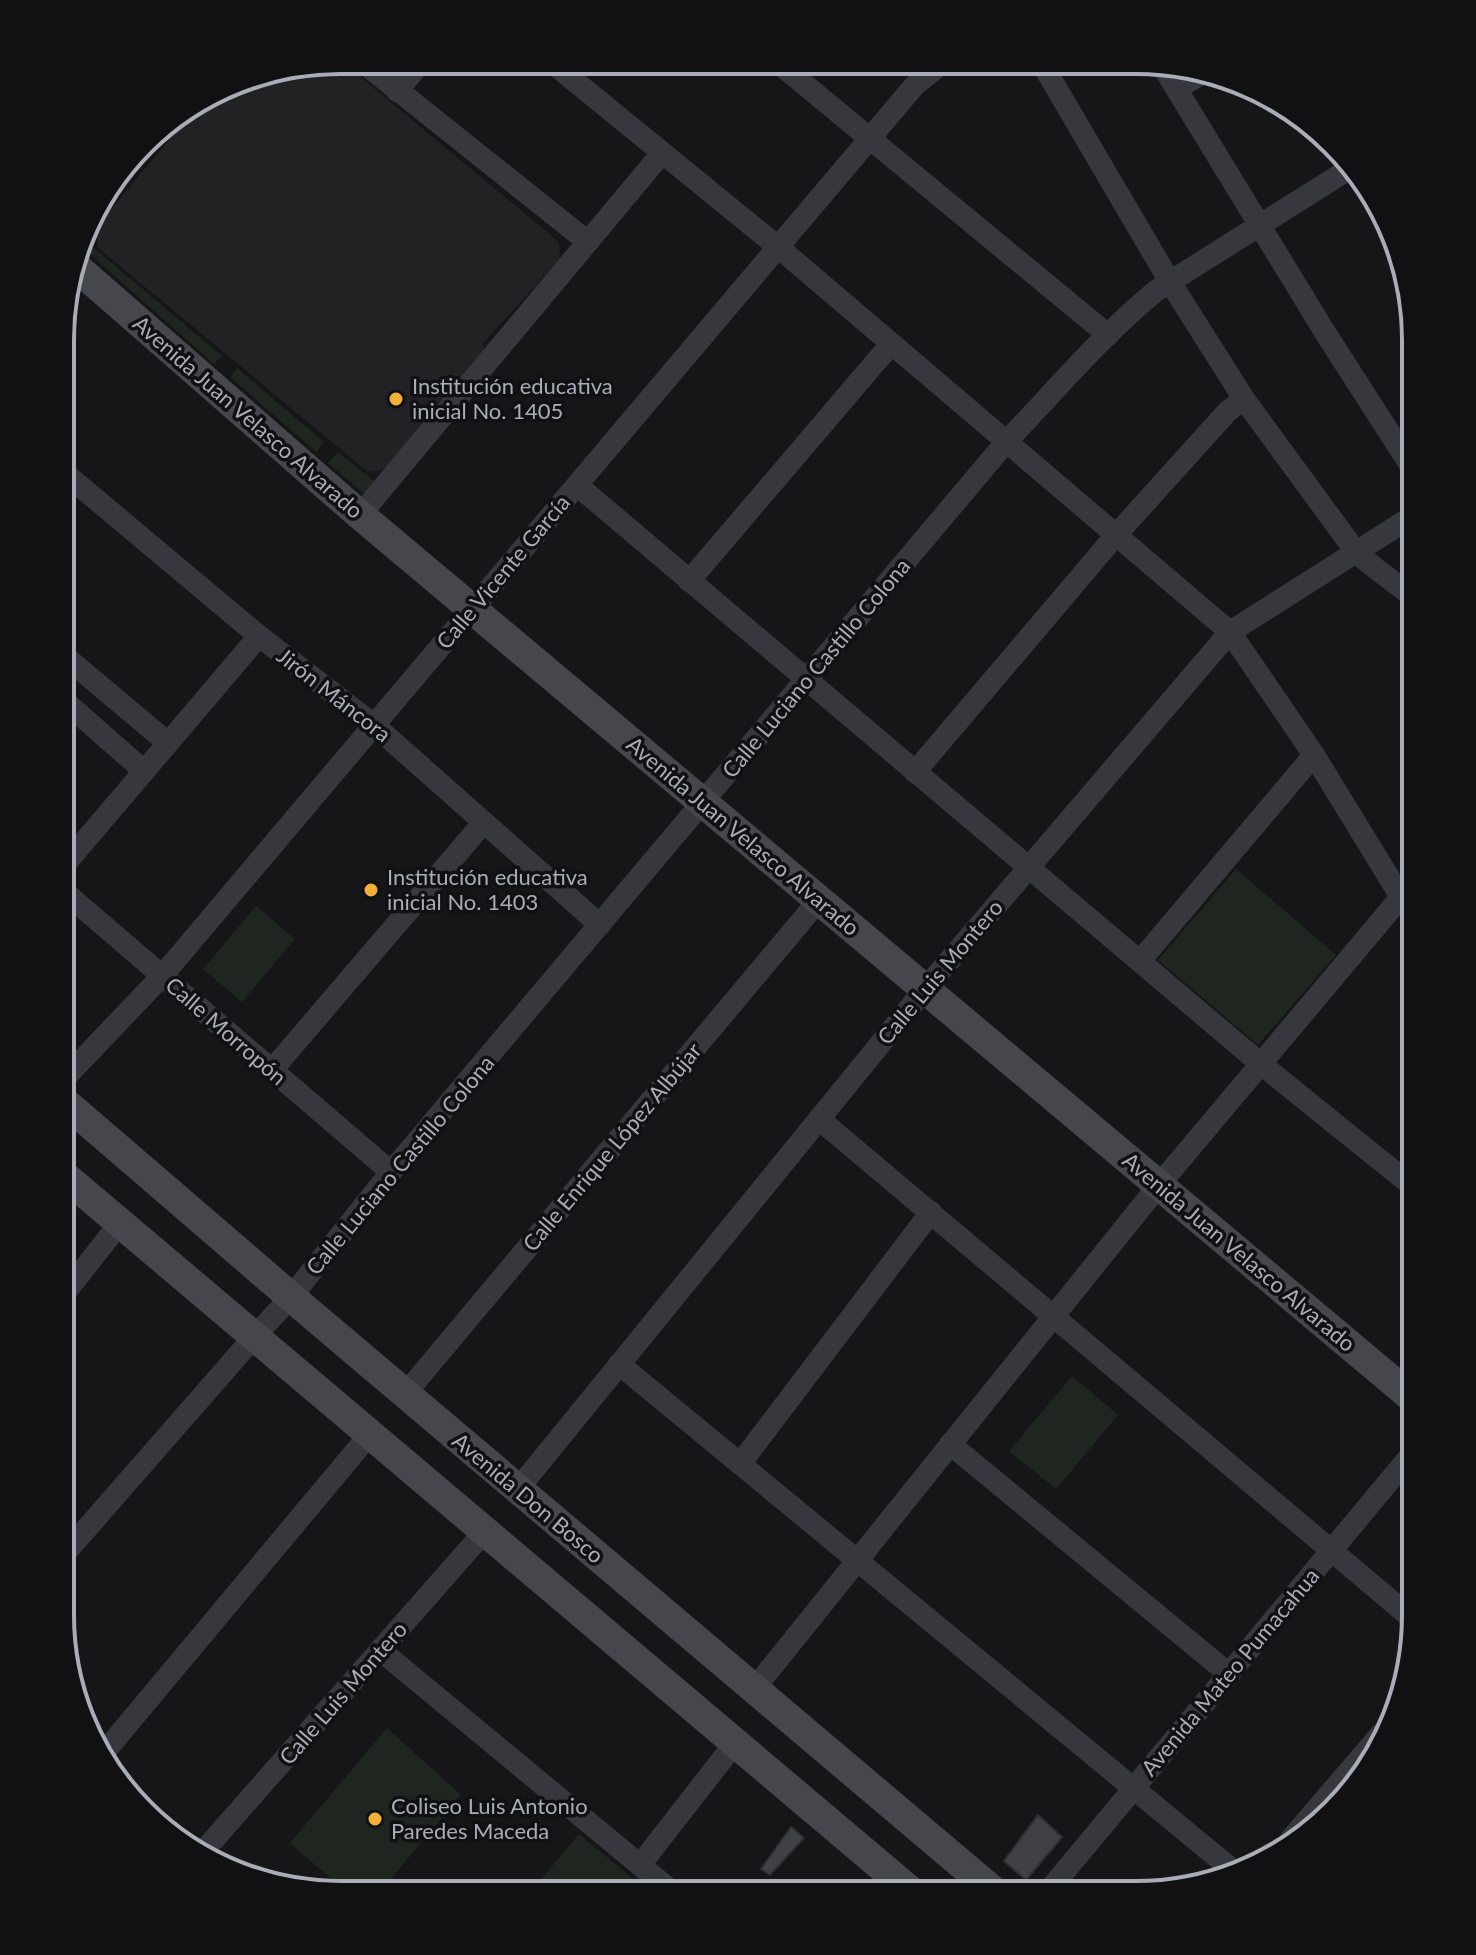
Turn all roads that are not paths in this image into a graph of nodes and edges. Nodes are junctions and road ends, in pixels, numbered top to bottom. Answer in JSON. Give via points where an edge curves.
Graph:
{"nodes":[{"id":1,"x":377,"y":74,"type":"edge"},
{"id":2,"x":411,"y":74,"type":"edge"},
{"id":3,"x":566,"y":74,"type":"edge"},
{"id":4,"x":792,"y":74,"type":"edge"},
{"id":5,"x":929,"y":74,"type":"edge"},
{"id":6,"x":1048,"y":74,"type":"edge"},
{"id":7,"x":1169,"y":76,"type":"edge"},
{"id":8,"x":1191,"y":80,"type":"edge"},
{"id":9,"x":1177,"y":89,"type":"junction"},
{"id":10,"x":397,"y":91,"type":"junction"},
{"id":11,"x":870,"y":138,"type":"junction"},
{"id":12,"x":662,"y":153,"type":"junction"},
{"id":13,"x":1343,"y":173,"type":"edge"},
{"id":14,"x":1259,"y":225,"type":"junction"},
{"id":15,"x":588,"y":242,"type":"junction"},
{"id":16,"x":778,"y":247,"type":"junction"},
{"id":17,"x":83,"y":273,"type":"edge"},
{"id":18,"x":1170,"y":282,"type":"junction"},
{"id":19,"x":1108,"y":335,"type":"junction"},
{"id":20,"x":891,"y":344,"type":"junction"},
{"id":21,"x":1244,"y":399,"type":"junction"},
{"id":22,"x":1006,"y":442,"type":"junction"},
{"id":23,"x":1402,"y":452,"type":"edge"},
{"id":24,"x":74,"y":481,"type":"edge"},
{"id":25,"x":577,"y":485,"type":"junction"},
{"id":26,"x":360,"y":515,"type":"junction"},
{"id":27,"x":1402,"y":523,"type":"edge"},
{"id":28,"x":1116,"y":535,"type":"junction"},
{"id":29,"x":1356,"y":552,"type":"junction"},
{"id":30,"x":689,"y":581,"type":"junction"},
{"id":31,"x":1402,"y":588,"type":"edge"},
{"id":32,"x":472,"y":609,"type":"junction"},
{"id":33,"x":1230,"y":632,"type":"junction"},
{"id":34,"x":259,"y":636,"type":"junction"},
{"id":35,"x":74,"y":664,"type":"edge"},
{"id":36,"x":806,"y":680,"type":"junction"},
{"id":37,"x":74,"y":710,"type":"edge"},
{"id":38,"x":374,"y":725,"type":"junction"},
{"id":39,"x":168,"y":743,"type":"junction"},
{"id":40,"x":1314,"y":755,"type":"junction"},
{"id":41,"x":144,"y":771,"type":"junction"},
{"id":42,"x":915,"y":772,"type":"junction"},
{"id":43,"x":703,"y":803,"type":"junction"},
{"id":44,"x":484,"y":822,"type":"junction"},
{"id":45,"x":74,"y":854,"type":"edge"},
{"id":46,"x":1028,"y":868,"type":"junction"},
{"id":47,"x":1402,"y":882,"type":"edge"},
{"id":48,"x":74,"y":900,"type":"edge"},
{"id":49,"x":819,"y":900,"type":"junction"},
{"id":50,"x":1402,"y":902,"type":"edge"},
{"id":51,"x":600,"y":925,"type":"junction"},
{"id":52,"x":1140,"y":961,"type":"junction"},
{"id":53,"x":162,"y":976,"type":"junction"},
{"id":54,"x":925,"y":989,"type":"junction"},
{"id":55,"x":1261,"y":1064,"type":"junction"},
{"id":56,"x":74,"y":1068,"type":"edge"},
{"id":57,"x":272,"y":1070,"type":"junction"},
{"id":58,"x":74,"y":1110,"type":"edge"},
{"id":59,"x":819,"y":1119,"type":"junction"},
{"id":60,"x":391,"y":1172,"type":"junction"},
{"id":61,"x":1401,"y":1177,"type":"edge"},
{"id":62,"x":74,"y":1184,"type":"edge"},
{"id":63,"x":1159,"y":1185,"type":"junction"},
{"id":64,"x":931,"y":1212,"type":"junction"},
{"id":65,"x":120,"y":1223,"type":"junction"},
{"id":66,"x":74,"y":1281,"type":"edge"},
{"id":67,"x":291,"y":1297,"type":"junction"},
{"id":68,"x":1054,"y":1316,"type":"junction"},
{"id":69,"x":254,"y":1337,"type":"junction"},
{"id":70,"x":619,"y":1364,"type":"junction"},
{"id":71,"x":1401,"y":1388,"type":"edge"},
{"id":72,"x":405,"y":1394,"type":"junction"},
{"id":73,"x":370,"y":1434,"type":"junction"},
{"id":74,"x":950,"y":1444,"type":"junction"},
{"id":75,"x":740,"y":1464,"type":"junction"},
{"id":76,"x":1401,"y":1467,"type":"edge"},
{"id":77,"x":518,"y":1489,"type":"junction"},
{"id":78,"x":485,"y":1531,"type":"junction"},
{"id":79,"x":74,"y":1543,"type":"edge"},
{"id":80,"x":1332,"y":1550,"type":"junction"},
{"id":81,"x":858,"y":1559,"type":"junction"},
{"id":82,"x":1401,"y":1609,"type":"edge"},
{"id":83,"x":380,"y":1650,"type":"junction"},
{"id":84,"x":1229,"y":1674,"type":"junction"},
{"id":85,"x":754,"y":1689,"type":"junction"},
{"id":86,"x":735,"y":1743,"type":"junction"},
{"id":87,"x":109,"y":1746,"type":"edge"},
{"id":88,"x":1359,"y":1760,"type":"edge"},
{"id":89,"x":1135,"y":1787,"type":"junction"},
{"id":90,"x":1311,"y":1816,"type":"edge"},
{"id":91,"x":208,"y":1846,"type":"edge"},
{"id":92,"x":640,"y":1865,"type":"junction"},
{"id":93,"x":1227,"y":1865,"type":"edge"},
{"id":94,"x":655,"y":1881,"type":"edge"},
{"id":95,"x":899,"y":1881,"type":"edge"},
{"id":96,"x":981,"y":1881,"type":"edge"},
{"id":97,"x":1057,"y":1881,"type":"edge"}],
"edges":[{"from":1,"to":10,"type":"street"},
{"from":2,"to":10,"type":"street"},
{"from":3,"to":12,"type":"street"},
{"from":4,"to":11,"type":"street"},
{"from":5,"to":11,"type":"street","name":"Calle Vicente García"},
{"from":6,"to":18,"type":"street"},
{"from":7,"to":9,"type":"street"},
{"from":8,"to":9,"type":"street"},
{"from":9,"to":14,"type":"street"},
{"from":10,"to":15,"type":"street"},
{"from":11,"to":16,"type":"street","name":"Calle Vicente García"},
{"from":11,"to":19,"type":"street"},
{"from":12,"to":15,"type":"street"},
{"from":12,"to":16,"type":"street"},
{"from":13,"to":14,"type":"street","name":"Calle Luciano Castillo Colona"},
{"from":14,"to":18,"type":"street","name":"Calle Luciano Castillo Colona"},
{"from":14,"to":23,"type":"street"},
{"from":15,"to":26,"type":"street"},
{"from":16,"to":20,"type":"street"},
{"from":16,"to":25,"type":"street","name":"Calle Vicente García"},
{"from":17,"to":26,"type":"street","name":"Avenida Juan Velasco Alvarado"},
{"from":18,"to":19,"type":"street","name":"Calle Luciano Castillo Colona"},
{"from":18,"to":21,"type":"street"},
{"from":19,"to":22,"type":"street","name":"Calle Luciano Castillo Colona"},
{"from":20,"to":22,"type":"street"},
{"from":20,"to":30,"type":"street"},
{"from":21,"to":28,"type":"street"},
{"from":21,"to":29,"type":"street"},
{"from":22,"to":28,"type":"street"},
{"from":22,"to":36,"type":"street","name":"Calle Luciano Castillo Colona"},
{"from":24,"to":34,"type":"street","name":"Jirón Máncora"},
{"from":25,"to":30,"type":"street"},
{"from":25,"to":32,"type":"street","name":"Calle Vicente García"},
{"from":26,"to":32,"type":"street","name":"Avenida Juan Velasco Alvarado"},
{"from":27,"to":29,"type":"street","name":"Calle Luis Montero"},
{"from":28,"to":33,"type":"street"},
{"from":28,"to":42,"type":"street"},
{"from":29,"to":31,"type":"street"},
{"from":29,"to":33,"type":"street","name":"Calle Luis Montero"},
{"from":30,"to":36,"type":"street"},
{"from":32,"to":38,"type":"street","name":"Calle Vicente García"},
{"from":32,"to":43,"type":"street","name":"Avenida Juan Velasco Alvarado"},
{"from":33,"to":40,"type":"street"},
{"from":33,"to":46,"type":"street","name":"Calle Luis Montero"},
{"from":34,"to":38,"type":"street","name":"Jirón Máncora"},
{"from":34,"to":39,"type":"street"},
{"from":35,"to":39,"type":"street"},
{"from":36,"to":42,"type":"street"},
{"from":36,"to":43,"type":"street","name":"Calle Luciano Castillo Colona"},
{"from":37,"to":41,"type":"street"},
{"from":38,"to":44,"type":"street","name":"Jirón Máncora"},
{"from":38,"to":53,"type":"street","name":"Calle Vicente García"},
{"from":39,"to":41,"type":"street"},
{"from":40,"to":47,"type":"street"},
{"from":40,"to":52,"type":"street"},
{"from":41,"to":45,"type":"street"},
{"from":42,"to":46,"type":"street"},
{"from":43,"to":49,"type":"street","name":"Avenida Juan Velasco Alvarado"},
{"from":43,"to":51,"type":"street","name":"Calle Luciano Castillo Colona"},
{"from":44,"to":51,"type":"street","name":"Jirón Máncora"},
{"from":44,"to":57,"type":"street"},
{"from":46,"to":52,"type":"street"},
{"from":46,"to":54,"type":"street","name":"Calle Luis Montero"},
{"from":48,"to":53,"type":"street","name":"Calle Morropón"},
{"from":49,"to":54,"type":"street","name":"Avenida Juan Velasco Alvarado"},
{"from":49,"to":72,"type":"street","name":"Calle Enrique López Albújar"},
{"from":50,"to":55,"type":"street"},
{"from":51,"to":60,"type":"street","name":"Calle Luciano Castillo Colona"},
{"from":52,"to":55,"type":"street"},
{"from":53,"to":56,"type":"street","name":"Calle Vicente García"},
{"from":53,"to":57,"type":"street","name":"Calle Morropón"},
{"from":54,"to":59,"type":"street","name":"Calle Luis Montero"},
{"from":54,"to":63,"type":"street","name":"Avenida Juan Velasco Alvarado"},
{"from":55,"to":61,"type":"street"},
{"from":55,"to":63,"type":"street"},
{"from":57,"to":60,"type":"street","name":"Calle Morropón"},
{"from":58,"to":67,"type":"street","name":"Avenida Don Bosco"},
{"from":59,"to":64,"type":"street"},
{"from":59,"to":70,"type":"street","name":"Calle Luis Montero"},
{"from":60,"to":67,"type":"street","name":"Calle Luciano Castillo Colona"},
{"from":62,"to":65,"type":"street"},
{"from":63,"to":68,"type":"street"},
{"from":63,"to":71,"type":"street","name":"Avenida Juan Velasco Alvarado"},
{"from":64,"to":68,"type":"street"},
{"from":64,"to":75,"type":"street"},
{"from":65,"to":66,"type":"street"},
{"from":65,"to":69,"type":"street"},
{"from":67,"to":69,"type":"street","name":"Calle Luciano Castillo Colona"},
{"from":67,"to":72,"type":"street","name":"Avenida Don Bosco"},
{"from":68,"to":74,"type":"street"},
{"from":68,"to":80,"type":"street"},
{"from":69,"to":73,"type":"street"},
{"from":69,"to":79,"type":"street","name":"Calle Luciano Castillo Colona"},
{"from":70,"to":75,"type":"street"},
{"from":70,"to":77,"type":"street","name":"Calle Luis Montero"},
{"from":72,"to":77,"type":"street","name":"Avenida Don Bosco"},
{"from":73,"to":78,"type":"street"},
{"from":73,"to":87,"type":"street"},
{"from":74,"to":81,"type":"street"},
{"from":74,"to":84,"type":"street"},
{"from":75,"to":81,"type":"street"},
{"from":76,"to":80,"type":"street","name":"Avenida Mateo Pumacahua"},
{"from":77,"to":85,"type":"street","name":"Avenida Don Bosco"},
{"from":78,"to":83,"type":"street","name":"Calle Luis Montero"},
{"from":78,"to":86,"type":"street"},
{"from":80,"to":82,"type":"street"},
{"from":80,"to":84,"type":"street","name":"Avenida Mateo Pumacahua"},
{"from":81,"to":85,"type":"street"},
{"from":81,"to":89,"type":"street"},
{"from":83,"to":91,"type":"street","name":"Calle Luis Montero"},
{"from":83,"to":92,"type":"street"},
{"from":84,"to":89,"type":"street","name":"Avenida Mateo Pumacahua"},
{"from":85,"to":96,"type":"street","name":"Avenida Don Bosco"},
{"from":86,"to":92,"type":"street"},
{"from":86,"to":95,"type":"street"},
{"from":88,"to":90,"type":"street"},
{"from":89,"to":93,"type":"street"},
{"from":89,"to":97,"type":"street","name":"Avenida Mateo Pumacahua"},
{"from":92,"to":94,"type":"street"}]}
